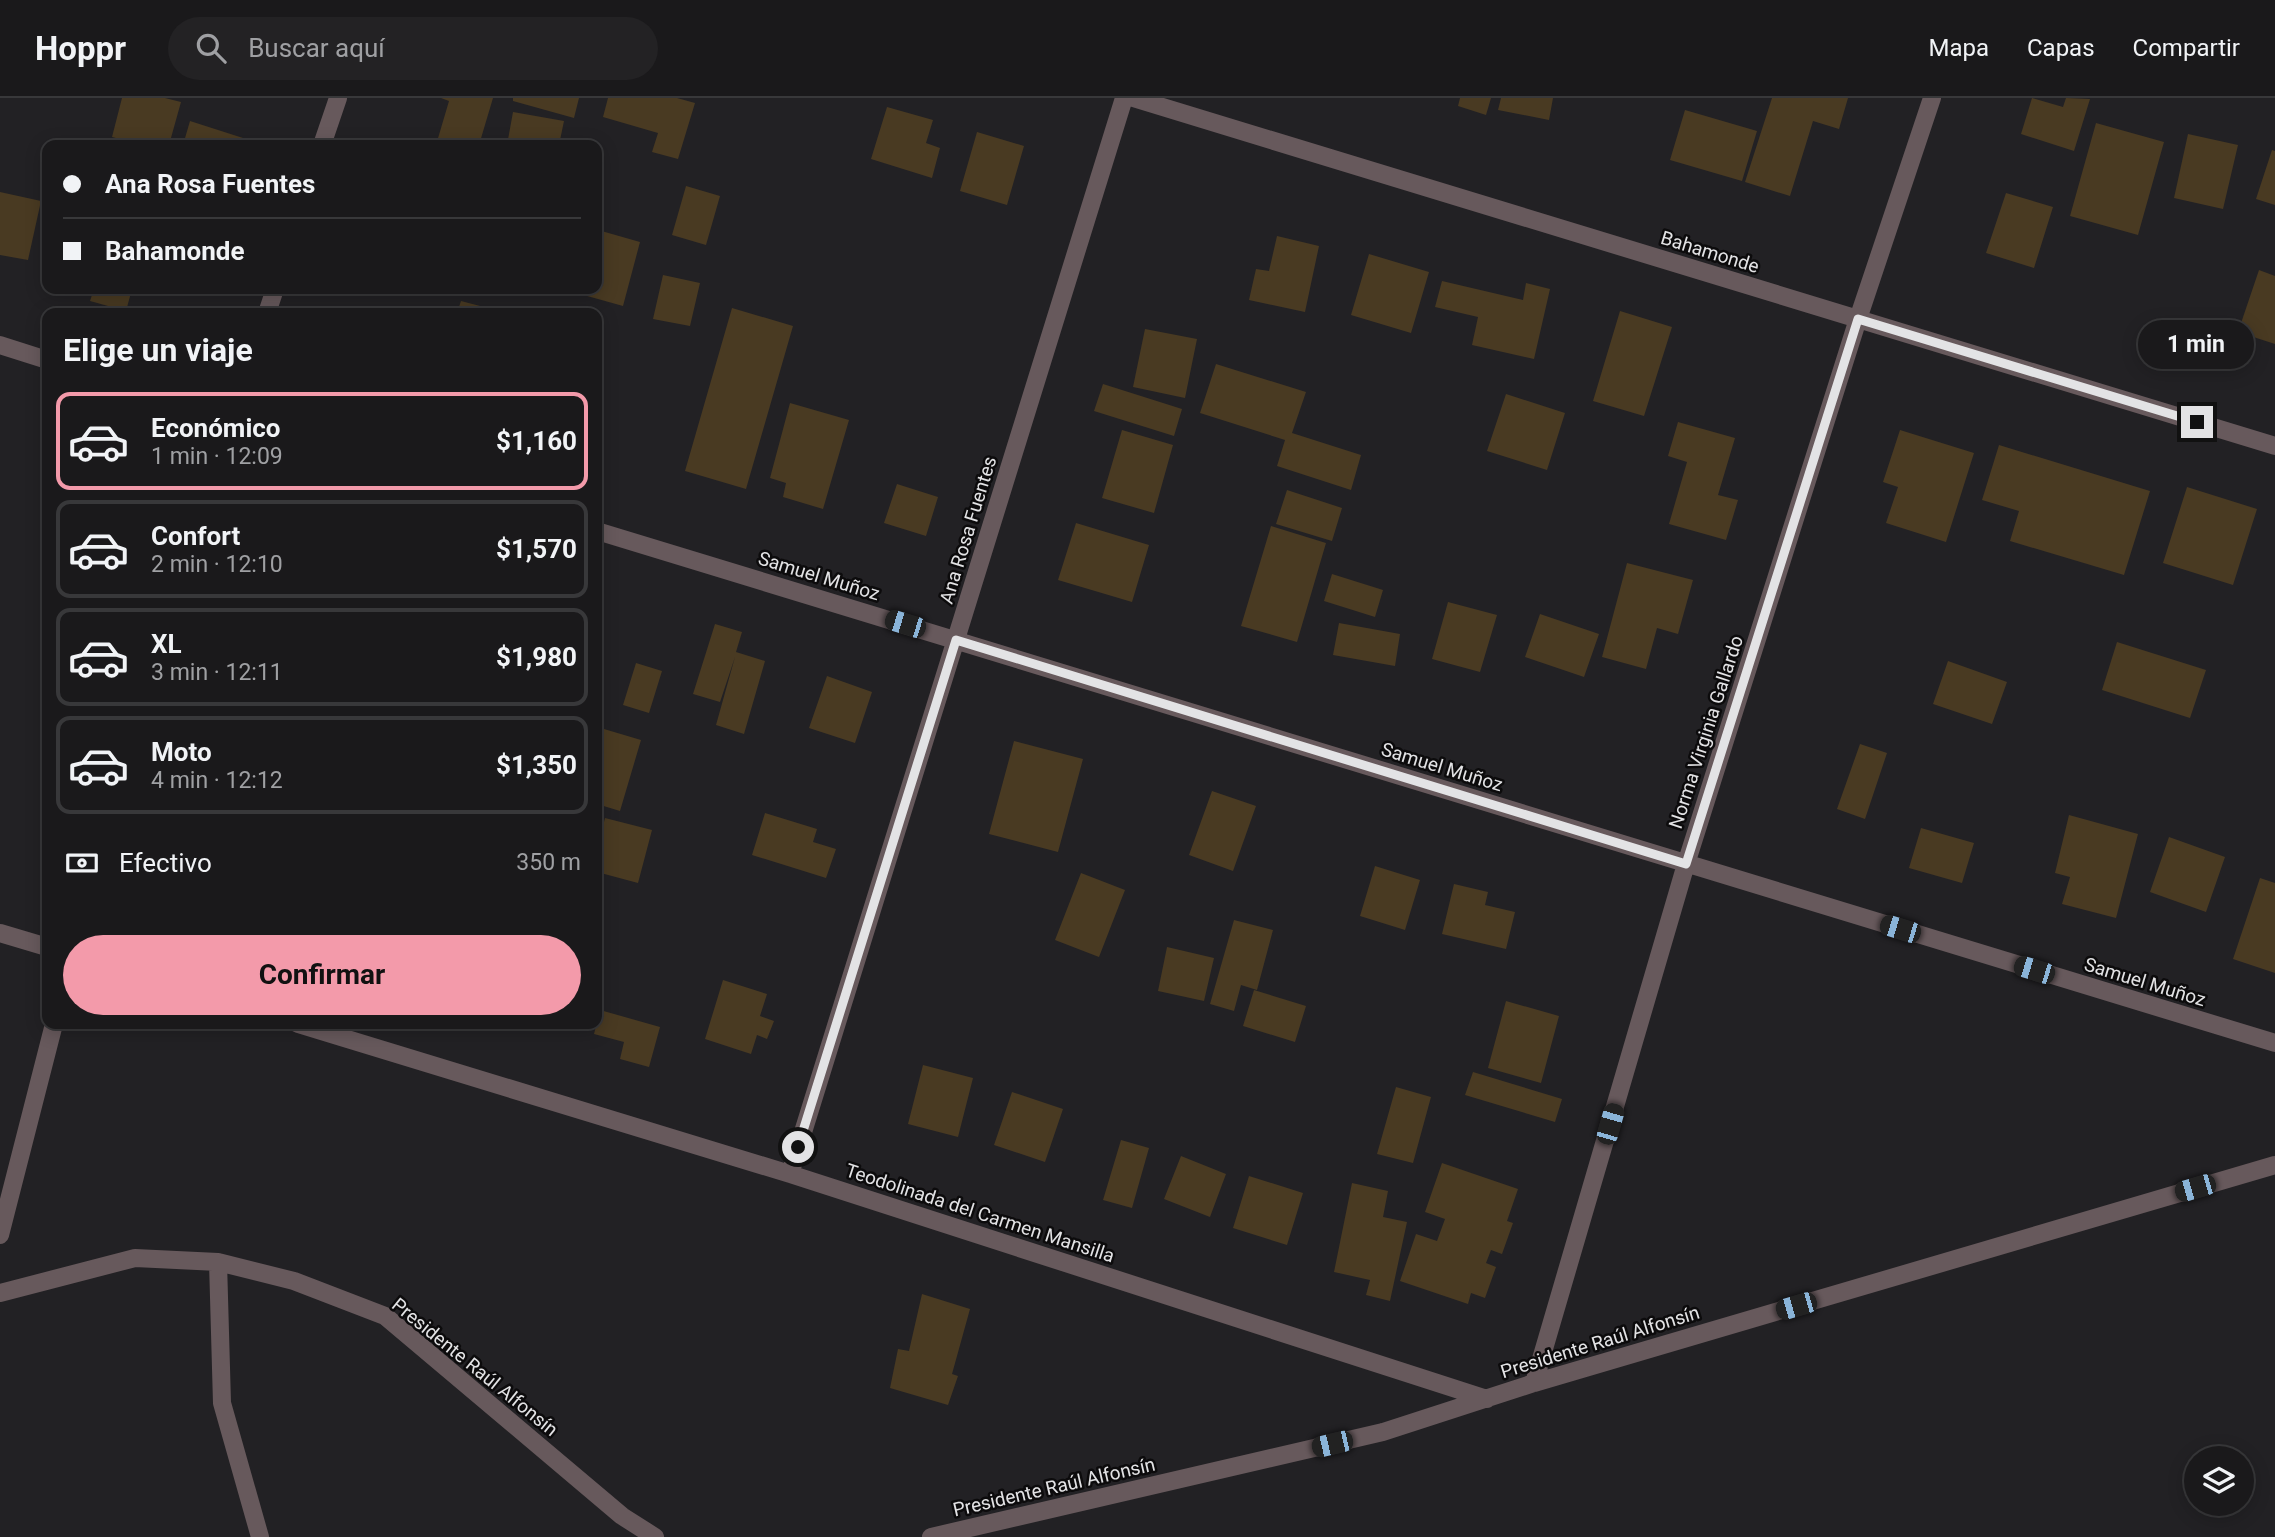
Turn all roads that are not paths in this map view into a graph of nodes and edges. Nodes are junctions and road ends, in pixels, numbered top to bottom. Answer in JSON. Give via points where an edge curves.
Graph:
{"nodes":[{"id":1,"x":338,"y":98,"type":"edge"},
{"id":2,"x":1124,"y":98,"type":"edge"},
{"id":3,"x":1133,"y":98,"type":"edge"},
{"id":4,"x":1932,"y":98,"type":"edge"},
{"id":5,"x":324,"y":140,"type":"edge"},
{"id":6,"x":1858,"y":319,"type":"junction"},
{"id":7,"x":0,"y":345,"type":"edge"},
{"id":8,"x":42,"y":358,"type":"edge"},
{"id":9,"x":2275,"y":446,"type":"edge"},
{"id":10,"x":602,"y":533,"type":"edge"},
{"id":11,"x":956,"y":640,"type":"junction"},
{"id":12,"x":1686,"y":864,"type":"junction"},
{"id":13,"x":0,"y":933,"type":"edge"},
{"id":14,"x":42,"y":946,"type":"edge"},
{"id":15,"x":53,"y":1029,"type":"edge"},
{"id":16,"x":314,"y":1029,"type":"edge"},
{"id":17,"x":2275,"y":1043,"type":"edge"},
{"id":18,"x":2275,"y":1165,"type":"edge"},
{"id":19,"x":790,"y":1174,"type":"junction"},
{"id":20,"x":0,"y":1235,"type":"edge"},
{"id":21,"x":218,"y":1262,"type":"junction"},
{"id":22,"x":0,"y":1293,"type":"edge"},
{"id":23,"x":1534,"y":1382,"type":"junction"},
{"id":24,"x":1487,"y":1399,"type":"junction"},
{"id":25,"x":260,"y":1537,"type":"edge"},
{"id":26,"x":655,"y":1537,"type":"edge"},
{"id":27,"x":931,"y":1537,"type":"edge"}],
"edges":[{"from":1,"to":5,"type":"street"},
{"from":2,"to":11,"type":"street","name":"Ana Rosa Fuentes"},
{"from":3,"to":6,"type":"street","name":"Bahamonde"},
{"from":4,"to":6,"type":"street","name":"Norma Virginia Gallardo"},
{"from":6,"to":9,"type":"street","name":"Bahamonde"},
{"from":6,"to":12,"type":"street","name":"Norma Virginia Gallardo"},
{"from":7,"to":8,"type":"street"},
{"from":10,"to":11,"type":"street","name":"Samuel Muñoz"},
{"from":11,"to":12,"type":"street","name":"Samuel Muñoz"},
{"from":11,"to":19,"type":"street","name":"Ana Rosa Fuentes"},
{"from":12,"to":17,"type":"street","name":"Samuel Muñoz"},
{"from":12,"to":23,"type":"street","name":"Norma Virginia Gallardo"},
{"from":13,"to":14,"type":"street"},
{"from":15,"to":20,"type":"street"},
{"from":16,"to":19,"type":"street","name":"Teodolinada del Carmen Mansilla"},
{"from":18,"to":23,"type":"street","name":"Presidente Raúl Alfonsín"},
{"from":19,"to":24,"type":"street","name":"Teodolinada del Carmen Mansilla"},
{"from":21,"to":22,"type":"street","name":"Presidente Raúl Alfonsín","via":[[135,1258]]},
{"from":21,"to":25,"type":"street","via":[[222,1403]]},
{"from":21,"to":26,"type":"street","name":"Presidente Raúl Alfonsín","via":[[293,1281],[385,1316],[622,1516]]},
{"from":23,"to":24,"type":"street","name":"Presidente Raúl Alfonsín"},
{"from":24,"to":27,"type":"street","name":"Presidente Raúl Alfonsín","via":[[1383,1432]]}]}
